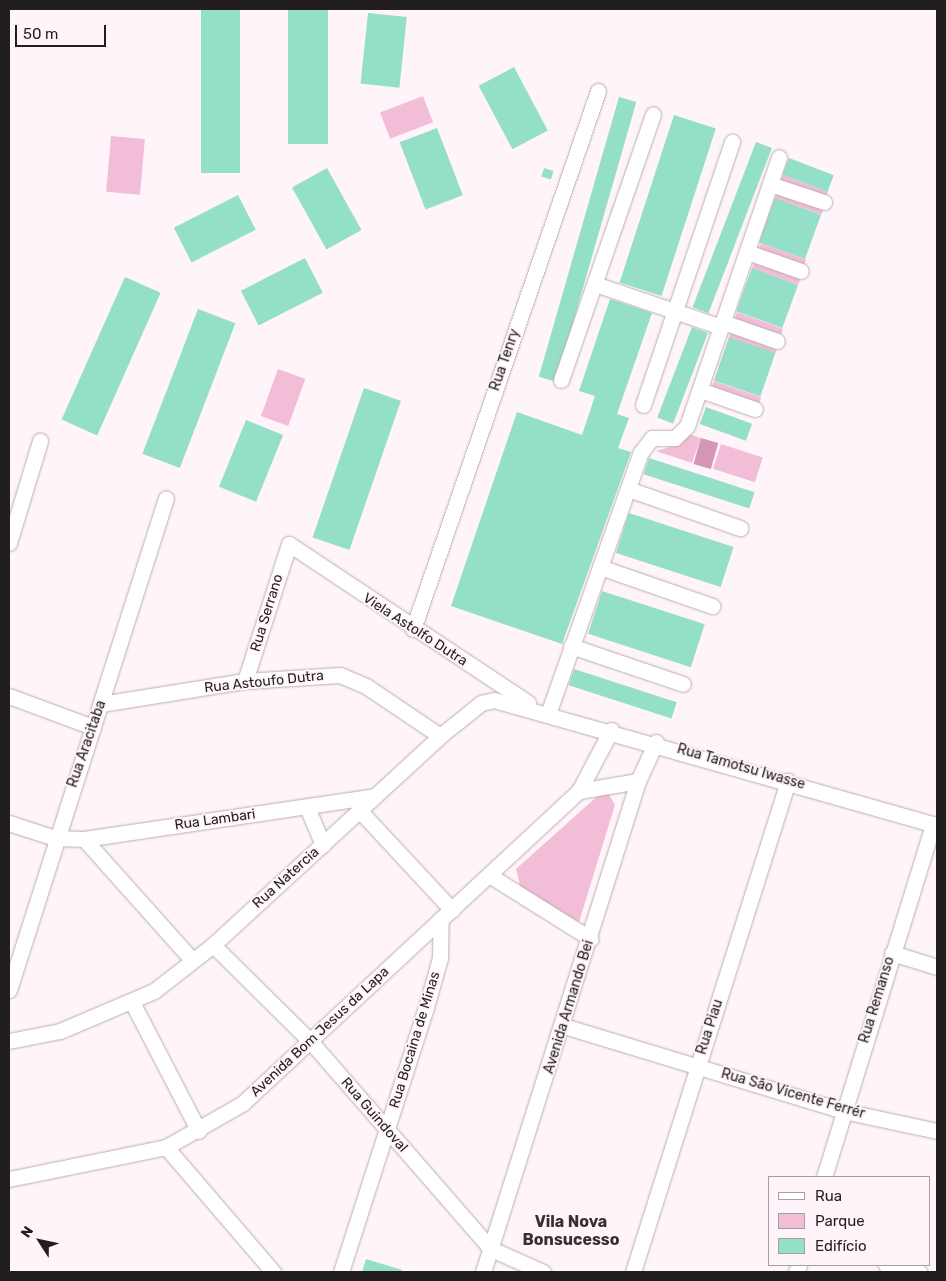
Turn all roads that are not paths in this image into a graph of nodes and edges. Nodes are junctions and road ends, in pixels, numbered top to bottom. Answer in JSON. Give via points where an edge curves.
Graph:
{"nodes":[{"id":1,"x":598,"y":91,"type":"dead end"},
{"id":2,"x":653,"y":115,"type":"dead end"},
{"id":3,"x":732,"y":142,"type":"dead end"},
{"id":4,"x":779,"y":157,"type":"dead end"},
{"id":5,"x":770,"y":184,"type":"junction"},
{"id":6,"x":824,"y":202,"type":"dead end"},
{"id":7,"x":747,"y":252,"type":"junction"},
{"id":8,"x":801,"y":271,"type":"dead end"},
{"id":9,"x":594,"y":284,"type":"junction"},
{"id":10,"x":674,"y":312,"type":"junction"},
{"id":11,"x":722,"y":325,"type":"junction"},
{"id":12,"x":777,"y":341,"type":"dead end"},
{"id":13,"x":561,"y":380,"type":"dead end"},
{"id":14,"x":700,"y":390,"type":"junction"},
{"id":15,"x":643,"y":405,"type":"dead end"},
{"id":16,"x":755,"y":409,"type":"dead end"},
{"id":17,"x":40,"y":441,"type":"dead end"},
{"id":18,"x":628,"y":489,"type":"junction"},
{"id":19,"x":166,"y":498,"type":"dead end"},
{"id":20,"x":740,"y":528,"type":"dead end"},
{"id":21,"x":9,"y":543,"type":"edge"},
{"id":22,"x":288,"y":544,"type":"joint"},
{"id":23,"x":600,"y":567,"type":"junction"},
{"id":24,"x":712,"y":606,"type":"dead end"},
{"id":25,"x":413,"y":629,"type":"junction"},
{"id":26,"x":571,"y":646,"type":"junction"},
{"id":27,"x":246,"y":681,"type":"junction"},
{"id":28,"x":683,"y":684,"type":"dead end"},
{"id":29,"x":9,"y":696,"type":"edge"},
{"id":30,"x":101,"y":704,"type":"junction"},
{"id":31,"x":546,"y":713,"type":"junction"},
{"id":32,"x":92,"y":727,"type":"junction"},
{"id":33,"x":611,"y":730,"type":"junction"},
{"id":34,"x":440,"y":736,"type":"junction"},
{"id":35,"x":656,"y":742,"type":"junction"},
{"id":36,"x":638,"y":781,"type":"junction"},
{"id":37,"x":788,"y":781,"type":"junction"},
{"id":38,"x":579,"y":791,"type":"junction"},
{"id":39,"x":374,"y":796,"type":"junction"},
{"id":40,"x":307,"y":807,"type":"junction"},
{"id":41,"x":360,"y":811,"type":"junction"},
{"id":42,"x":9,"y":823,"type":"edge"},
{"id":43,"x":935,"y":824,"type":"edge"},
{"id":44,"x":55,"y":838,"type":"junction"},
{"id":45,"x":84,"y":840,"type":"junction"},
{"id":46,"x":323,"y":845,"type":"junction"},
{"id":47,"x":488,"y":875,"type":"junction"},
{"id":48,"x":447,"y":915,"type":"junction"},
{"id":49,"x":590,"y":939,"type":"junction"},
{"id":50,"x":213,"y":945,"type":"junction"},
{"id":51,"x":892,"y":953,"type":"junction"},
{"id":52,"x":192,"y":960,"type":"junction"},
{"id":53,"x":937,"y":967,"type":"edge"},
{"id":54,"x":9,"y":990,"type":"edge"},
{"id":55,"x":132,"y":1002,"type":"junction"},
{"id":56,"x":564,"y":1026,"type":"junction"},
{"id":57,"x":9,"y":1041,"type":"edge"},
{"id":58,"x":311,"y":1042,"type":"junction"},
{"id":59,"x":697,"y":1066,"type":"junction"},
{"id":60,"x":843,"y":1111,"type":"junction"},
{"id":61,"x":386,"y":1130,"type":"junction"},
{"id":62,"x":199,"y":1131,"type":"junction"},
{"id":63,"x":937,"y":1131,"type":"edge"},
{"id":64,"x":166,"y":1148,"type":"junction"},
{"id":65,"x":824,"y":1176,"type":"edge"},
{"id":66,"x":9,"y":1179,"type":"edge"},
{"id":67,"x":491,"y":1248,"type":"junction"},
{"id":68,"x":891,"y":1266,"type":"edge"},
{"id":69,"x":273,"y":1272,"type":"edge"},
{"id":70,"x":341,"y":1272,"type":"edge"},
{"id":71,"x":483,"y":1272,"type":"edge"},
{"id":72,"x":543,"y":1272,"type":"edge"},
{"id":73,"x":633,"y":1272,"type":"edge"},
{"id":74,"x":918,"y":1272,"type":"edge"}],
"edges":[{"from":1,"to":25,"type":"street","name":"Rua Tenry"},
{"from":2,"to":9,"type":"street"},
{"from":3,"to":10,"type":"street"},
{"from":4,"to":5,"type":"street"},
{"from":5,"to":6,"type":"street"},
{"from":5,"to":7,"type":"street"},
{"from":7,"to":8,"type":"street"},
{"from":7,"to":11,"type":"street"},
{"from":9,"to":10,"type":"street"},
{"from":9,"to":13,"type":"street"},
{"from":10,"to":11,"type":"street"},
{"from":10,"to":15,"type":"street"},
{"from":11,"to":12,"type":"street"},
{"from":11,"to":14,"type":"street"},
{"from":14,"to":16,"type":"street"},
{"from":14,"to":18,"type":"street","via":[[683,434],[660,435],[645,445]]},
{"from":17,"to":21,"type":"street"},
{"from":18,"to":20,"type":"street"},
{"from":18,"to":23,"type":"street"},
{"from":19,"to":30,"type":"street","name":"Rua Aracitaba"},
{"from":22,"to":25,"type":"street","name":"Viela Astolfo Dutra"},
{"from":22,"to":27,"type":"street","name":"Rua Serrano"},
{"from":23,"to":24,"type":"street"},
{"from":23,"to":26,"type":"street"},
{"from":25,"to":31,"type":"street","name":"Viela Astolfo Dutra"},
{"from":26,"to":28,"type":"street"},
{"from":26,"to":31,"type":"street"},
{"from":27,"to":30,"type":"street","name":"Rua Astoufo Dutra"},
{"from":27,"to":34,"type":"street","name":"Rua Astoufo Dutra","via":[[340,675],[366,686]]},
{"from":29,"to":32,"type":"street"},
{"from":30,"to":32,"type":"street","name":"Rua Aracitaba"},
{"from":31,"to":33,"type":"street","name":"Rua Tamotsu Iwasse"},
{"from":31,"to":34,"type":"street","name":"Rua Natercia","via":[[494,700],[481,703]]},
{"from":32,"to":44,"type":"street","name":"Rua Aracitaba"},
{"from":33,"to":35,"type":"street","name":"Rua Tamotsu Iwasse"},
{"from":33,"to":38,"type":"street","name":"Avenida Bom Jesus da Lapa"},
{"from":34,"to":39,"type":"street","name":"Rua Natercia"},
{"from":35,"to":36,"type":"street","name":"Avenida Armando Bei"},
{"from":35,"to":37,"type":"street","name":"Rua Tamotsu Iwasse"},
{"from":36,"to":38,"type":"street"},
{"from":36,"to":49,"type":"street","name":"Avenida Armando Bei"},
{"from":37,"to":43,"type":"street","name":"Rua Tamotsu Iwasse"},
{"from":37,"to":59,"type":"street","name":"Rua Piau"},
{"from":38,"to":47,"type":"street","name":"Avenida Bom Jesus da Lapa"},
{"from":39,"to":40,"type":"street","name":"Rua Lambari"},
{"from":39,"to":41,"type":"street","name":"Rua Natercia"},
{"from":40,"to":45,"type":"street","name":"Rua Lambari"},
{"from":40,"to":46,"type":"street"},
{"from":41,"to":46,"type":"street","name":"Rua Natercia"},
{"from":41,"to":48,"type":"street"},
{"from":42,"to":44,"type":"street","name":"Rua Lambari"},
{"from":43,"to":51,"type":"street","name":"Rua Remanso"},
{"from":44,"to":45,"type":"street","name":"Rua Lambari"},
{"from":44,"to":54,"type":"street","name":"Rua Aracitaba"},
{"from":45,"to":52,"type":"street"},
{"from":46,"to":50,"type":"street","name":"Rua Natercia"},
{"from":47,"to":48,"type":"street","name":"Avenida Bom Jesus da Lapa"},
{"from":47,"to":49,"type":"street"},
{"from":48,"to":58,"type":"street","name":"Avenida Bom Jesus da Lapa"},
{"from":48,"to":61,"type":"street","name":"Rua Bocaina de Minas","via":[[433,982]]},
{"from":49,"to":56,"type":"street","name":"Avenida Armando Bei"},
{"from":50,"to":52,"type":"street","name":"Rua Natercia"},
{"from":50,"to":58,"type":"street","name":"Rua Guindoval"},
{"from":51,"to":53,"type":"street"},
{"from":51,"to":60,"type":"street","name":"Rua Remanso"},
{"from":52,"to":55,"type":"street","name":"Rua Natercia"},
{"from":55,"to":57,"type":"street","name":"Rua Natercia","via":[[60,1031]]},
{"from":55,"to":62,"type":"street"},
{"from":56,"to":59,"type":"street","name":"Rua São Vicente Ferrér"},
{"from":56,"to":67,"type":"street","name":"Avenida Armando Bei"},
{"from":58,"to":61,"type":"street","name":"Rua Guindoval"},
{"from":58,"to":62,"type":"street","name":"Avenida Bom Jesus da Lapa","via":[[243,1102]]},
{"from":59,"to":60,"type":"street","name":"Rua São Vicente Ferrér"},
{"from":59,"to":73,"type":"street","name":"Rua Piau"},
{"from":60,"to":63,"type":"street","name":"Rua São Vicente Ferrér"},
{"from":60,"to":65,"type":"street","name":"Rua Remanso"},
{"from":61,"to":67,"type":"street","name":"Rua Guindoval"},
{"from":61,"to":70,"type":"street","name":"Rua Bocaina de Minas"},
{"from":62,"to":64,"type":"street","name":"Avenida Bom Jesus da Lapa"},
{"from":64,"to":66,"type":"street","name":"Avenida Bom Jesus da Lapa"},
{"from":64,"to":69,"type":"street"},
{"from":67,"to":71,"type":"street","name":"Avenida Armando Bei"},
{"from":67,"to":72,"type":"street","name":"Rua Guindoval"},
{"from":68,"to":74,"type":"street"}]}
